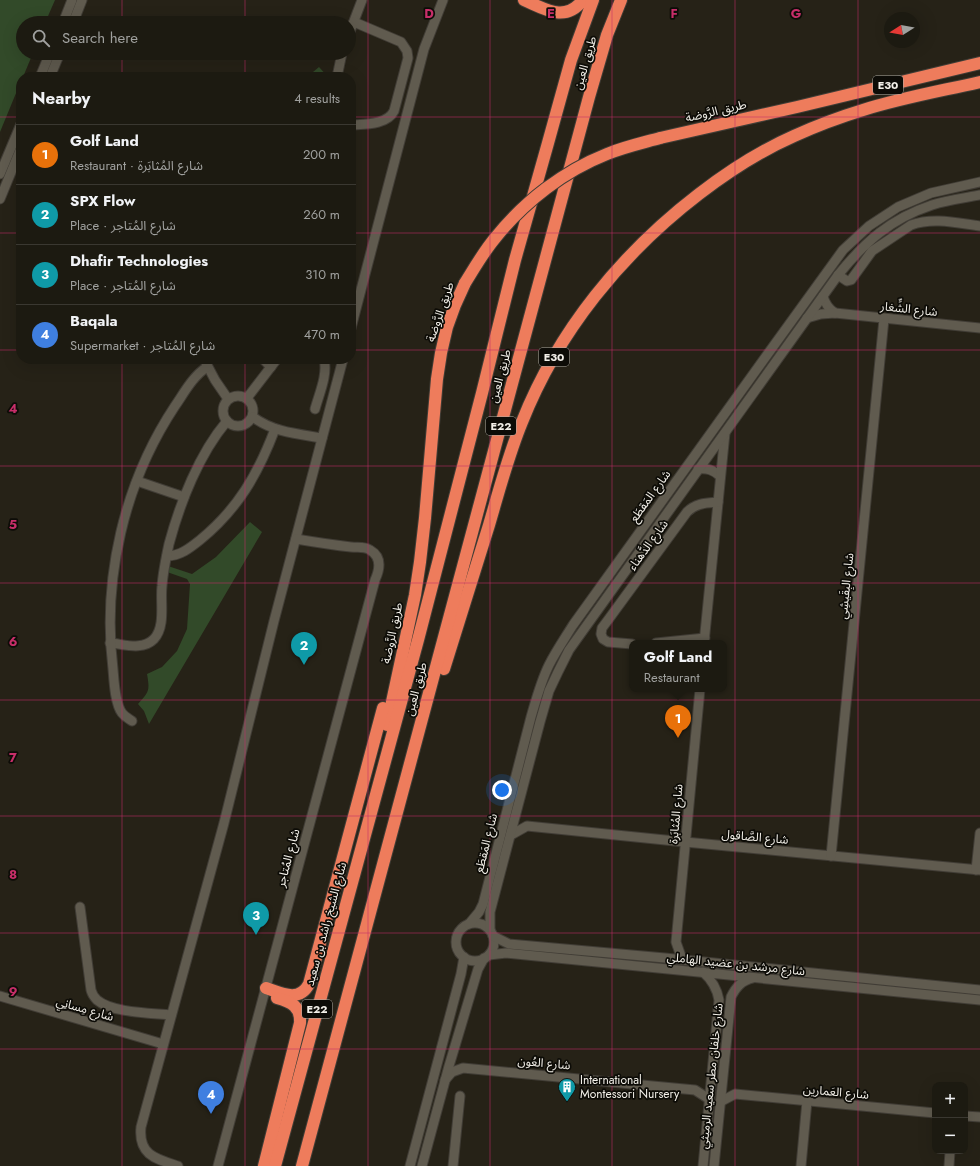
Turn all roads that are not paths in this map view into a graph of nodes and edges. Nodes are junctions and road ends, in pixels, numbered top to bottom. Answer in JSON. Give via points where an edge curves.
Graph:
{"nodes":[{"id":1,"x":72,"y":0,"type":"edge"},
{"id":2,"x":82,"y":0,"type":"edge"},
{"id":3,"x":362,"y":0,"type":"edge"},
{"id":4,"x":443,"y":0,"type":"edge"},
{"id":5,"x":524,"y":0,"type":"edge"},
{"id":6,"x":583,"y":0,"type":"edge"},
{"id":7,"x":593,"y":0,"type":"edge"},
{"id":8,"x":621,"y":0,"type":"edge"},
{"id":9,"x":66,"y":16,"type":"edge"},
{"id":10,"x":76,"y":16,"type":"edge"},
{"id":11,"x":356,"y":16,"type":"edge"},
{"id":12,"x":356,"y":23,"type":"edge"},
{"id":13,"x":47,"y":60,"type":"edge"},
{"id":14,"x":57,"y":60,"type":"edge"},
{"id":15,"x":341,"y":60,"type":"edge"},
{"id":16,"x":980,"y":63,"type":"edge"},
{"id":17,"x":42,"y":72,"type":"edge"},
{"id":18,"x":52,"y":72,"type":"edge"},
{"id":19,"x":338,"y":72,"type":"edge"},
{"id":20,"x":980,"y":82,"type":"edge"},
{"id":21,"x":980,"y":89,"type":"edge"},
{"id":22,"x":896,"y":101,"type":"junction"},
{"id":23,"x":356,"y":125,"type":"edge"},
{"id":24,"x":16,"y":136,"type":"edge"},
{"id":25,"x":16,"y":160,"type":"edge"},
{"id":26,"x":0,"y":174,"type":"edge"},
{"id":27,"x":980,"y":182,"type":"edge"},
{"id":28,"x":980,"y":195,"type":"edge"},
{"id":29,"x":0,"y":198,"type":"edge"},
{"id":30,"x":980,"y":226,"type":"edge"},
{"id":31,"x":838,"y":275,"type":"junction"},
{"id":32,"x":823,"y":296,"type":"junction"},
{"id":33,"x":356,"y":309,"type":"edge"},
{"id":34,"x":836,"y":313,"type":"junction"},
{"id":35,"x":807,"y":318,"type":"junction"},
{"id":36,"x":884,"y":319,"type":"junction"},
{"id":37,"x":980,"y":328,"type":"edge"},
{"id":38,"x":767,"y":354,"type":"junction"},
{"id":39,"x":205,"y":364,"type":"edge"},
{"id":40,"x":207,"y":364,"type":"edge"},
{"id":41,"x":267,"y":364,"type":"edge"},
{"id":42,"x":273,"y":364,"type":"edge"},
{"id":43,"x":326,"y":364,"type":"edge"},
{"id":44,"x":342,"y":364,"type":"edge"},
{"id":45,"x":270,"y":367,"type":"junction"},
{"id":46,"x":771,"y":368,"type":"junction"},
{"id":47,"x":247,"y":398,"type":"junction"},
{"id":48,"x":228,"y":399,"type":"junction"},
{"id":49,"x":315,"y":409,"type":"dead end"},
{"id":50,"x":252,"y":417,"type":"junction"},
{"id":51,"x":227,"y":421,"type":"junction"},
{"id":52,"x":275,"y":429,"type":"junction"},
{"id":53,"x":725,"y":432,"type":"junction"},
{"id":54,"x":322,"y":438,"type":"junction"},
{"id":55,"x":698,"y":470,"type":"junction"},
{"id":56,"x":720,"y":476,"type":"junction"},
{"id":57,"x":136,"y":481,"type":"junction"},
{"id":58,"x":184,"y":498,"type":"junction"},
{"id":59,"x":718,"y":502,"type":"junction"},
{"id":60,"x":636,"y":537,"type":"junction"},
{"id":61,"x":296,"y":539,"type":"junction"},
{"id":62,"x":644,"y":546,"type":"junction"},
{"id":63,"x":167,"y":556,"type":"junction"},
{"id":64,"x":415,"y":595,"type":"junction"},
{"id":65,"x":704,"y":640,"type":"edge"},
{"id":66,"x":110,"y":643,"type":"junction"},
{"id":67,"x":629,"y":644,"type":"edge"},
{"id":68,"x":700,"y":692,"type":"edge"},
{"id":69,"x":132,"y":721,"type":"dead end"},
{"id":70,"x":517,"y":811,"type":"junction"},
{"id":71,"x":527,"y":826,"type":"junction"},
{"id":72,"x":980,"y":833,"type":"edge"},
{"id":73,"x":511,"y":835,"type":"junction"},
{"id":74,"x":685,"y":842,"type":"junction"},
{"id":75,"x":360,"y":852,"type":"junction"},
{"id":76,"x":386,"y":853,"type":"junction"},
{"id":77,"x":831,"y":856,"type":"junction"},
{"id":78,"x":978,"y":870,"type":"edge"},
{"id":79,"x":80,"y":907,"type":"dead end"},
{"id":80,"x":469,"y":924,"type":"junction"},
{"id":81,"x":492,"y":933,"type":"junction"},
{"id":82,"x":676,"y":942,"type":"junction"},
{"id":83,"x":486,"y":956,"type":"junction"},
{"id":84,"x":464,"y":957,"type":"junction"},
{"id":85,"x":665,"y":958,"type":"junction"},
{"id":86,"x":682,"y":960,"type":"junction"},
{"id":87,"x":703,"y":972,"type":"junction"},
{"id":88,"x":754,"y":977,"type":"junction"},
{"id":89,"x":980,"y":990,"type":"edge"},
{"id":90,"x":265,"y":992,"type":"junction"},
{"id":91,"x":0,"y":996,"type":"edge"},
{"id":92,"x":980,"y":1000,"type":"edge"},
{"id":93,"x":718,"y":1010,"type":"junction"},
{"id":94,"x":728,"y":1011,"type":"junction"},
{"id":95,"x":171,"y":1015,"type":"junction"},
{"id":96,"x":163,"y":1044,"type":"junction"},
{"id":97,"x":452,"y":1055,"type":"junction"},
{"id":98,"x":463,"y":1068,"type":"junction"},
{"id":99,"x":445,"y":1080,"type":"junction"},
{"id":100,"x":711,"y":1083,"type":"junction"},
{"id":101,"x":722,"y":1084,"type":"junction"},
{"id":102,"x":695,"y":1090,"type":"junction"},
{"id":103,"x":735,"y":1094,"type":"junction"},
{"id":104,"x":460,"y":1096,"type":"dead end"},
{"id":105,"x":709,"y":1099,"type":"junction"},
{"id":106,"x":807,"y":1101,"type":"junction"},
{"id":107,"x":720,"y":1102,"type":"junction"},
{"id":108,"x":932,"y":1113,"type":"edge"},
{"id":109,"x":968,"y":1116,"type":"edge"},
{"id":110,"x":980,"y":1117,"type":"edge"},
{"id":111,"x":413,"y":1154,"type":"junction"},
{"id":112,"x":950,"y":1154,"type":"edge"},
{"id":113,"x":303,"y":1164,"type":"edge"},
{"id":114,"x":178,"y":1166,"type":"edge"},
{"id":115,"x":218,"y":1166,"type":"edge"},
{"id":116,"x":264,"y":1166,"type":"edge"},
{"id":117,"x":274,"y":1166,"type":"edge"},
{"id":118,"x":410,"y":1166,"type":"edge"},
{"id":119,"x":420,"y":1166,"type":"edge"},
{"id":120,"x":453,"y":1166,"type":"edge"},
{"id":121,"x":703,"y":1166,"type":"edge"},
{"id":122,"x":714,"y":1166,"type":"edge"},
{"id":123,"x":801,"y":1166,"type":"edge"},
{"id":124,"x":949,"y":1166,"type":"edge"}],
"edges":[{"from":1,"to":9,"type":"street"},
{"from":2,"to":10,"type":"street"},
{"from":3,"to":11,"type":"street"},
{"from":4,"to":33,"type":"street","via":[[424,49]]},
{"from":5,"to":6,"type":"highway","via":[[559,13],[575,8]]},
{"from":7,"to":75,"type":"highway","name":"طريق العين","number":"E22","via":[[571,60],[515,260],[418,640]]},
{"from":8,"to":76,"type":"highway","name":"طريق العين","number":"E22","via":[[607,35],[589,97]]},
{"from":12,"to":23,"type":"street","via":[[401,42],[408,58],[391,116],[383,121]]},
{"from":13,"to":17,"type":"street"},
{"from":14,"to":18,"type":"street"},
{"from":15,"to":19,"type":"street"},
{"from":16,"to":64,"type":"highway","name":"طريق الرَّوضة","number":"E30","bridge":true,"via":[[660,138],[607,154],[565,175],[526,204],[495,237],[480,259],[465,283],[447,327],[436,379],[425,518]]},
{"from":20,"to":22,"type":"highway","number":"E30"},
{"from":21,"to":22,"type":"highway","via":[[925,99]]},
{"from":22,"to":76,"type":"highway","number":"E30","via":[[861,110],[793,136],[720,178],[682,207],[633,252],[604,285],[570,331],[550,364],[521,423]]},
{"from":24,"to":26,"type":"street"},
{"from":25,"to":29,"type":"street"},
{"from":27,"to":38,"type":"street","name":"شارع المَقطَع","via":[[914,199],[869,226],[843,250]]},
{"from":28,"to":31,"type":"street","name":"شارع المَقطَع","via":[[933,205],[904,217],[865,244]]},
{"from":30,"to":31,"type":"street","via":[[935,221],[911,225],[872,251],[852,280],[847,281]]},
{"from":31,"to":32,"type":"street","name":"شارع المَقطَع"},
{"from":32,"to":34,"type":"street","via":[[828,308]]},
{"from":32,"to":35,"type":"street","name":"شارع المَقطَع"},
{"from":34,"to":35,"type":"street","name":"شارع الشِّغار"},
{"from":34,"to":36,"type":"street","name":"شارع الشِّغار"},
{"from":35,"to":46,"type":"street","name":"شارع المَقطَع"},
{"from":36,"to":37,"type":"street","name":"شارع الشِّغار"},
{"from":36,"to":77,"type":"street","name":"شارع البِقَيشِي"},
{"from":38,"to":46,"type":"street","via":[[774,357]]},
{"from":38,"to":60,"type":"street","name":"شارع المَقطَع"},
{"from":39,"to":57,"type":"street","via":[[169,416]]},
{"from":40,"to":48,"type":"street"},
{"from":41,"to":45,"type":"street"},
{"from":42,"to":45,"type":"street"},
{"from":43,"to":49,"type":"street"},
{"from":44,"to":54,"type":"street"},
{"from":45,"to":47,"type":"street"},
{"from":46,"to":53,"type":"street","name":"شارع المَقطَع"},
{"from":47,"to":48,"type":"street","via":[[235,396]]},
{"from":47,"to":50,"type":"street","via":[[254,408]]},
{"from":48,"to":51,"type":"street","via":[[223,410]]},
{"from":50,"to":51,"type":"street","via":[[243,426],[234,426]]},
{"from":50,"to":52,"type":"street"},
{"from":51,"to":58,"type":"street","via":[[202,460]]},
{"from":52,"to":54,"type":"street"},
{"from":52,"to":63,"type":"street","via":[[255,475],[233,507],[195,543],[179,554]]},
{"from":53,"to":55,"type":"street","name":"شارع المَقطَع"},
{"from":53,"to":56,"type":"street"},
{"from":54,"to":61,"type":"street"},
{"from":55,"to":56,"type":"street","via":[[710,470]]},
{"from":55,"to":62,"type":"street","name":"شارع المَقطَع"},
{"from":56,"to":59,"type":"street"},
{"from":57,"to":58,"type":"street"},
{"from":57,"to":66,"type":"street","via":[[115,562],[110,610]]},
{"from":58,"to":63,"type":"street"},
{"from":59,"to":65,"type":"street"},
{"from":59,"to":67,"type":"street","name":"شارع الدَّهناء","via":[[700,504],[687,512],[602,628],[605,641]]},
{"from":60,"to":62,"type":"street","via":[[640,546]]},
{"from":60,"to":80,"type":"street","name":"شارع المَقطَع","via":[[560,644],[549,666],[531,718],[483,904]]},
{"from":61,"to":90,"type":"street","name":"شارع المُتاجر","via":[[366,548],[376,556],[379,569]]},
{"from":61,"to":95,"type":"street","via":[[224,823]]},
{"from":62,"to":70,"type":"street","name":"شارع المَقطَع","via":[[569,650],[558,672],[549,691]]},
{"from":63,"to":66,"type":"street","via":[[162,585],[161,621],[156,637],[151,642],[138,646]]},
{"from":64,"to":75,"type":"highway","name":"طريق الرَّوضة","number":"E30"},
{"from":64,"to":90,"type":"highway","via":[[309,984],[306,990],[297,995]]},
{"from":66,"to":69,"type":"street","via":[[118,705],[123,714]]},
{"from":68,"to":74,"type":"street","name":"شارع المُثابَرة"},
{"from":70,"to":71,"type":"street"},
{"from":70,"to":73,"type":"street","name":"شارع المَقطَع"},
{"from":71,"to":73,"type":"street"},
{"from":71,"to":74,"type":"street","name":"شارع الصَّاقول"},
{"from":72,"to":78,"type":"street"},
{"from":73,"to":81,"type":"street","name":"شارع المَقطَع","via":[[490,912]]},
{"from":74,"to":77,"type":"street","name":"شارع الصَّاقول"},
{"from":74,"to":82,"type":"street","name":"شارع المُثابَرة"},
{"from":75,"to":117,"type":"highway","name":"شارع الشيخ راشد بن سعيد","number":"E22"},
{"from":76,"to":113,"type":"highway","number":"E22"},
{"from":77,"to":78,"type":"street","name":"شارع الصَّاقول"},
{"from":79,"to":95,"type":"street","via":[[91,990],[96,999],[121,1010]]},
{"from":80,"to":81,"type":"street","via":[[481,923]]},
{"from":80,"to":84,"type":"street","via":[[463,927],[457,939],[457,946]]},
{"from":81,"to":83,"type":"street","via":[[494,946]]},
{"from":81,"to":85,"type":"street","name":"شارع مرشد بن عضيد الهاملي","via":[[509,944]]},
{"from":82,"to":85,"type":"street","name":"شارع المُثابَرة"},
{"from":82,"to":86,"type":"street","name":"شارع المُثابَرة"},
{"from":83,"to":84,"type":"street","via":[[477,960]]},
{"from":83,"to":87,"type":"street","name":"شارع مرشد بن عضيد الهاملي","via":[[506,953]]},
{"from":83,"to":97,"type":"street","via":[[478,969]]},
{"from":84,"to":111,"type":"street"},
{"from":85,"to":86,"type":"street","name":"شارع مرشد بن عضيد الهاملي"},
{"from":86,"to":89,"type":"street","name":"شارع مرشد بن عضيد الهاملي"},
{"from":87,"to":88,"type":"street","name":"شارع مرشد بن عضيد الهاملي"},
{"from":87,"to":93,"type":"street","name":"شارع خلفان مطر سعيد الرميثي","via":[[714,984],[719,1000]]},
{"from":88,"to":92,"type":"street","name":"شارع مرشد بن عضيد الهاملي"},
{"from":88,"to":94,"type":"street","name":"شارع خلفان مطر سعيد الرميثي","via":[[739,984],[734,990]]},
{"from":90,"to":115,"type":"street","name":"شارع المُتاجر"},
{"from":90,"to":116,"type":"highway","via":[[292,1004],[299,1012],[300,1023]]},
{"from":91,"to":96,"type":"street","name":"شارع مِسانِي"},
{"from":93,"to":94,"type":"street"},
{"from":93,"to":100,"type":"street","name":"شارع خلفان مطر سعيد الرميثي"},
{"from":94,"to":101,"type":"street","name":"شارع خلفان مطر سعيد الرميثي"},
{"from":95,"to":96,"type":"street"},
{"from":96,"to":114,"type":"street","via":[[141,1127],[141,1138],[145,1149],[152,1157]]},
{"from":97,"to":98,"type":"street"},
{"from":97,"to":99,"type":"street"},
{"from":98,"to":99,"type":"street","via":[[452,1072]]},
{"from":98,"to":102,"type":"street","name":"شارع العُون"},
{"from":99,"to":119,"type":"street"},
{"from":100,"to":102,"type":"street","name":"شارع العُون"},
{"from":100,"to":105,"type":"street","name":"شارع خلفان مطر سعيد الرميثي"},
{"from":101,"to":103,"type":"street"},
{"from":101,"to":107,"type":"street","name":"شارع خلفان مطر سعيد الرميثي"},
{"from":102,"to":105,"type":"street","name":"شارع العُون"},
{"from":103,"to":106,"type":"street","name":"شارع العَمارين"},
{"from":103,"to":107,"type":"street"},
{"from":104,"to":120,"type":"street"},
{"from":105,"to":121,"type":"street","name":"شارع خلفان مطر سعيد الرميثي"},
{"from":106,"to":108,"type":"street","name":"شارع العَمارين"},
{"from":106,"to":123,"type":"street"},
{"from":107,"to":122,"type":"street","name":"شارع خلفان مطر سعيد الرميثي"},
{"from":109,"to":110,"type":"street"},
{"from":111,"to":118,"type":"street"},
{"from":111,"to":119,"type":"street","via":[[421,1151]]},
{"from":112,"to":124,"type":"street"}]}
